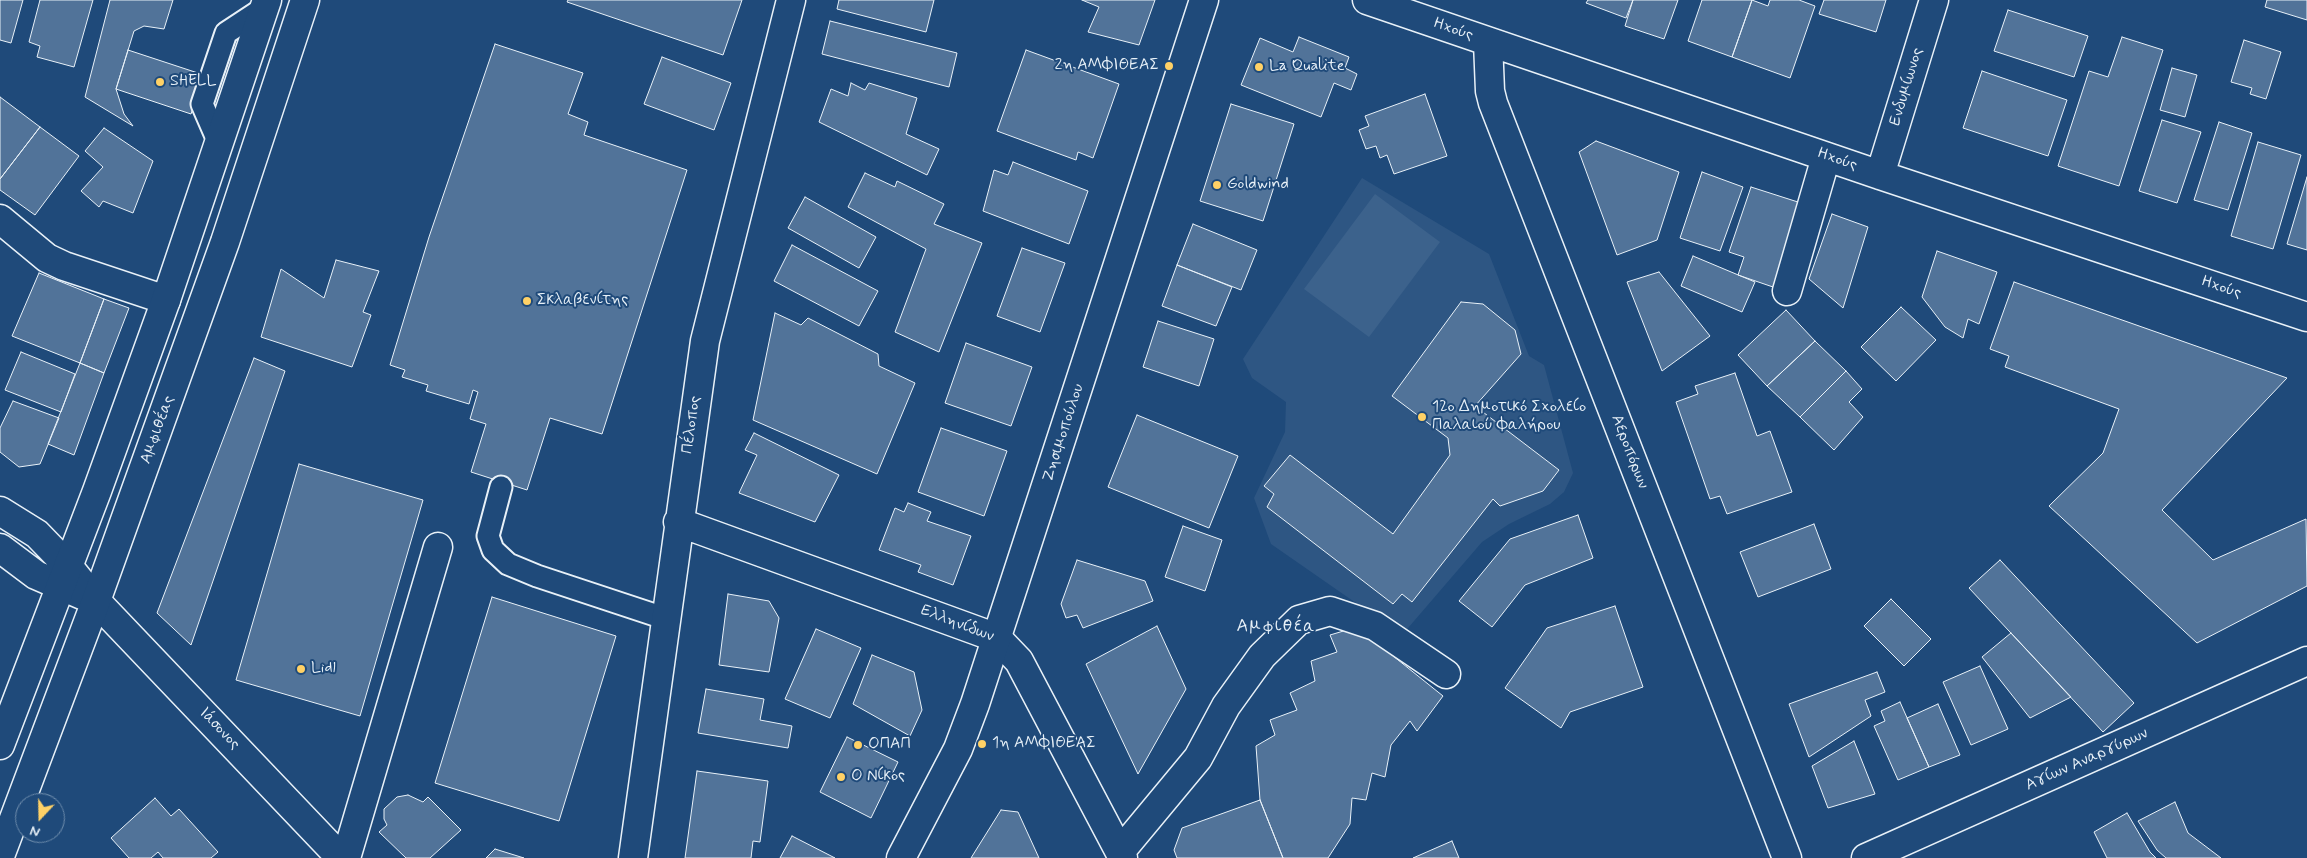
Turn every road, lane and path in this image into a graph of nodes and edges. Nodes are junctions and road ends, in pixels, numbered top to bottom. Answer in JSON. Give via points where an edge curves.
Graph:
{"nodes":[{"id":1,"x":305,"y":0,"type":"edge"},
{"id":2,"x":792,"y":0,"type":"edge"},
{"id":3,"x":1204,"y":0,"type":"edge"},
{"id":4,"x":1934,"y":0,"type":"edge"},
{"id":5,"x":1379,"y":2,"type":"edge"},
{"id":6,"x":265,"y":4,"type":"edge"},
{"id":7,"x":1488,"y":42,"type":"junction"},
{"id":8,"x":1826,"y":157,"type":"junction"},
{"id":9,"x":1880,"y":174,"type":"junction"},
{"id":10,"x":0,"y":219,"type":"edge"},
{"id":11,"x":1787,"y":291,"type":"dead end"},
{"id":12,"x":166,"y":300,"type":"junction"},
{"id":13,"x":2307,"y":317,"type":"edge"},
{"id":14,"x":501,"y":487,"type":"dead end"},
{"id":15,"x":0,"y":511,"type":"edge"},
{"id":16,"x":678,"y":522,"type":"junction"},
{"id":17,"x":0,"y":548,"type":"edge"},
{"id":18,"x":438,"y":548,"type":"dead end"},
{"id":19,"x":64,"y":576,"type":"junction"},
{"id":20,"x":96,"y":601,"type":"junction"},
{"id":21,"x":666,"y":619,"type":"junction"},
{"id":22,"x":997,"y":638,"type":"junction"},
{"id":23,"x":2307,"y":661,"type":"edge"},
{"id":24,"x":1446,"y":674,"type":"dead end"},
{"id":25,"x":0,"y":746,"type":"edge"},
{"id":26,"x":1121,"y":855,"type":"edge"},
{"id":27,"x":0,"y":856,"type":"edge"},
{"id":28,"x":341,"y":858,"type":"edge"},
{"id":29,"x":346,"y":858,"type":"edge"},
{"id":30,"x":633,"y":858,"type":"edge"},
{"id":31,"x":902,"y":858,"type":"edge"},
{"id":32,"x":1787,"y":858,"type":"edge"},
{"id":33,"x":1866,"y":858,"type":"edge"}],
"edges":[{"from":1,"to":20,"type":"street","name":"Αμφιθέας","via":[[225,242]]},
{"from":2,"to":16,"type":"street","name":"Πέλοπος","via":[[705,341]]},
{"from":3,"to":22,"type":"street","name":"Ζησιμοπούλου"},
{"from":4,"to":9,"type":"street","name":"Ενδυμίωνος"},
{"from":5,"to":7,"type":"street","name":"Ηχούς"},
{"from":6,"to":12,"type":"street"},
{"from":7,"to":8,"type":"street","name":"Ηχούς"},
{"from":7,"to":32,"type":"street","name":"Αεροπόρων","via":[[1493,103]]},
{"from":8,"to":9,"type":"street","name":"Ηχούς"},
{"from":8,"to":11,"type":"street"},
{"from":9,"to":13,"type":"street","name":"Ηχούς"},
{"from":10,"to":12,"type":"street","via":[[47,258]]},
{"from":12,"to":19,"type":"street"},
{"from":14,"to":21,"type":"lane","via":[[488,536],[493,550],[508,564]]},
{"from":15,"to":19,"type":"street","name":"Ιάσονος","via":[[37,534]]},
{"from":16,"to":21,"type":"street","name":"Πέλοπος"},
{"from":16,"to":22,"type":"street","name":"Ελληνίδων"},
{"from":17,"to":19,"type":"street","name":"Ιάσονος","via":[[25,569]]},
{"from":18,"to":29,"type":"street"},
{"from":19,"to":20,"type":"street","name":"Ιάσονος"},
{"from":19,"to":25,"type":"street"},
{"from":20,"to":27,"type":"street","name":"Αμφιθέας"},
{"from":20,"to":28,"type":"street","name":"Ιάσονος"},
{"from":21,"to":30,"type":"street","name":"Πέλοπος"},
{"from":22,"to":26,"type":"street","name":"Ελληνίδων","via":[[1019,662]]},
{"from":22,"to":31,"type":"street","name":"Ζησιμοπούλου","via":[[958,749]]},
{"from":23,"to":33,"type":"street","name":"Αγίων Αναργύρων"},
{"from":24,"to":26,"type":"street","via":[[1375,626],[1330,611],[1299,620],[1262,656],[1226,706],[1198,758]]}]}
